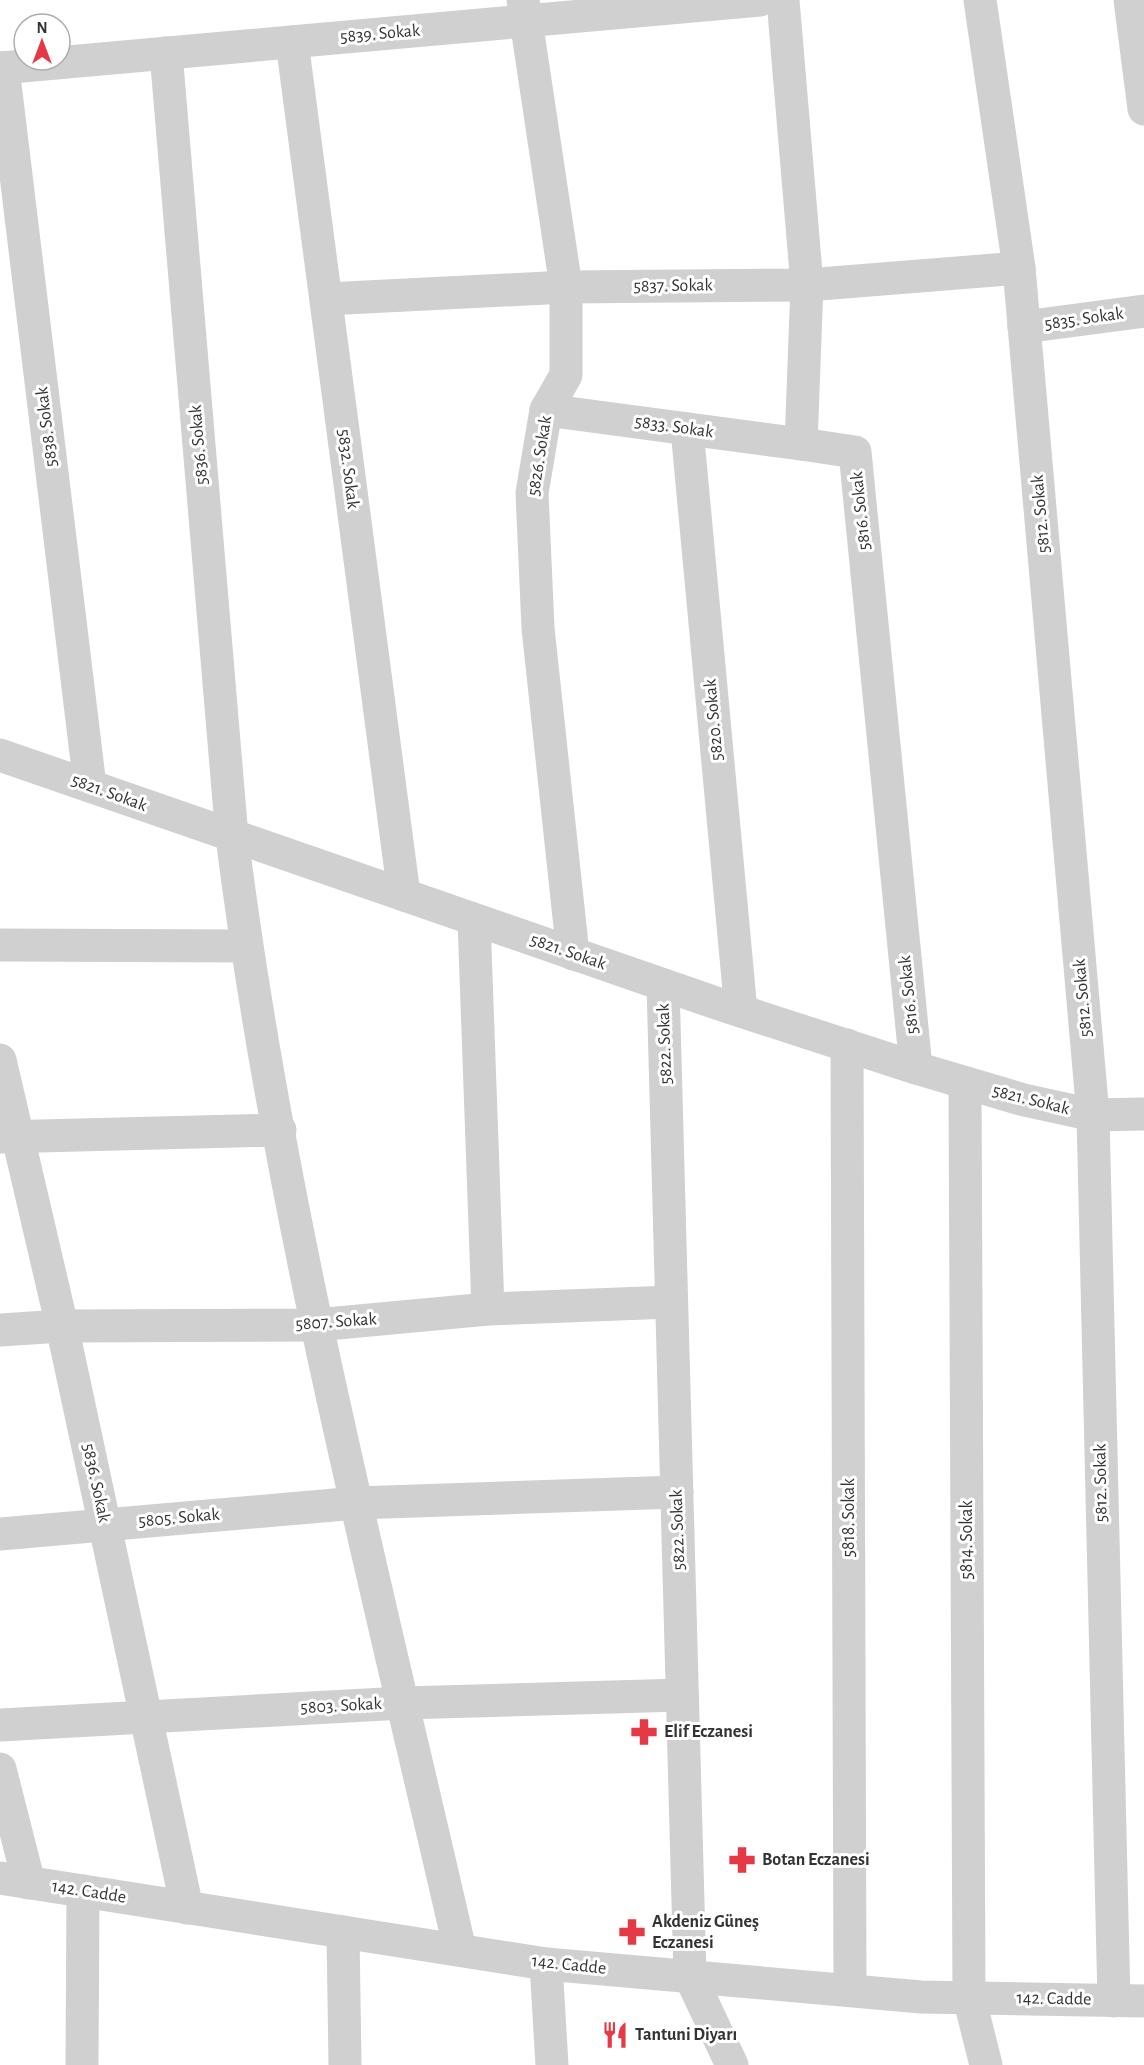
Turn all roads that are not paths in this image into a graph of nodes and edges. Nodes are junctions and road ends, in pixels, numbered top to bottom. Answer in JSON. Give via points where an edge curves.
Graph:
{"nodes":[{"id":1,"x":760,"y":0,"type":"edge"},
{"id":2,"x":783,"y":0,"type":"edge"},
{"id":3,"x":980,"y":0,"type":"edge"},
{"id":4,"x":1130,"y":0,"type":"edge"},
{"id":5,"x":524,"y":10,"type":"edge"},
{"id":6,"x":292,"y":42,"type":"junction"},
{"id":7,"x":166,"y":53,"type":"junction"},
{"id":8,"x":2,"y":68,"type":"edge"},
{"id":9,"x":1144,"y":109,"type":"edge"},
{"id":10,"x":1019,"y":268,"type":"junction"},
{"id":11,"x":807,"y":285,"type":"junction"},
{"id":12,"x":566,"y":287,"type":"junction"},
{"id":13,"x":326,"y":299,"type":"junction"},
{"id":14,"x":1144,"y":311,"type":"edge"},
{"id":15,"x":1024,"y":327,"type":"junction"},
{"id":16,"x":546,"y":410,"type":"junction"},
{"id":17,"x":687,"y":429,"type":"junction"},
{"id":18,"x":801,"y":444,"type":"junction"},
{"id":19,"x":0,"y":755,"type":"edge"},
{"id":20,"x":90,"y":786,"type":"junction"},
{"id":21,"x":232,"y":837,"type":"junction"},
{"id":22,"x":404,"y":895,"type":"junction"},
{"id":23,"x":474,"y":920,"type":"junction"},
{"id":24,"x":0,"y":945,"type":"edge"},
{"id":25,"x":246,"y":946,"type":"junction"},
{"id":26,"x":573,"y":954,"type":"junction"},
{"id":27,"x":663,"y":985,"type":"junction"},
{"id":28,"x":741,"y":1011,"type":"junction"},
{"id":29,"x":847,"y":1045,"type":"junction"},
{"id":30,"x":0,"y":1060,"type":"edge"},
{"id":31,"x":916,"y":1068,"type":"junction"},
{"id":32,"x":965,"y":1083,"type":"junction"},
{"id":33,"x":1144,"y":1114,"type":"edge"},
{"id":34,"x":1093,"y":1115,"type":"junction"},
{"id":35,"x":280,"y":1130,"type":"junction"},
{"id":36,"x":9,"y":1136,"type":"edge"},
{"id":37,"x":671,"y":1302,"type":"junction"},
{"id":38,"x":488,"y":1309,"type":"junction"},
{"id":39,"x":316,"y":1325,"type":"junction"},
{"id":40,"x":62,"y":1326,"type":"junction"},
{"id":41,"x":0,"y":1330,"type":"edge"},
{"id":42,"x":677,"y":1492,"type":"junction"},
{"id":43,"x":357,"y":1503,"type":"junction"},
{"id":44,"x":105,"y":1525,"type":"junction"},
{"id":45,"x":0,"y":1534,"type":"edge"},
{"id":46,"x":682,"y":1695,"type":"junction"},
{"id":47,"x":403,"y":1703,"type":"junction"},
{"id":48,"x":146,"y":1715,"type":"junction"},
{"id":49,"x":0,"y":1725,"type":"edge"},
{"id":50,"x":0,"y":1769,"type":"edge"},
{"id":51,"x":14,"y":1881,"type":"edge"},
{"id":52,"x":83,"y":1891,"type":"junction"},
{"id":53,"x":187,"y":1908,"type":"junction"},
{"id":54,"x":343,"y":1932,"type":"junction"},
{"id":55,"x":460,"y":1950,"type":"junction"},
{"id":56,"x":546,"y":1964,"type":"junction"},
{"id":57,"x":690,"y":1976,"type":"junction"},
{"id":58,"x":850,"y":1990,"type":"junction"},
{"id":59,"x":969,"y":1997,"type":"junction"},
{"id":60,"x":1136,"y":2001,"type":"edge"},
{"id":61,"x":82,"y":2065,"type":"edge"},
{"id":62,"x":345,"y":2065,"type":"edge"},
{"id":63,"x":552,"y":2065,"type":"edge"},
{"id":64,"x":732,"y":2065,"type":"edge"},
{"id":65,"x":986,"y":2065,"type":"edge"}],
"edges":[{"from":1,"to":5,"type":"street","name":"5839. Sokak"},
{"from":2,"to":11,"type":"street"},
{"from":3,"to":10,"type":"street","name":"5812. Sokak"},
{"from":4,"to":9,"type":"street"},
{"from":5,"to":6,"type":"street","name":"5839. Sokak"},
{"from":5,"to":12,"type":"street","name":"5826. Sokak"},
{"from":6,"to":7,"type":"street","name":"5839. Sokak"},
{"from":6,"to":13,"type":"street","name":"5832. Sokak"},
{"from":7,"to":8,"type":"street","name":"5839. Sokak"},
{"from":7,"to":21,"type":"street","name":"5836. Sokak"},
{"from":8,"to":20,"type":"street","name":"5838. Sokak"},
{"from":10,"to":11,"type":"street","name":"5837. Sokak"},
{"from":10,"to":15,"type":"street","name":"5812. Sokak"},
{"from":11,"to":12,"type":"street","name":"5837. Sokak"},
{"from":11,"to":18,"type":"street"},
{"from":12,"to":13,"type":"street","name":"5837. Sokak"},
{"from":12,"to":16,"type":"street","name":"5826. Sokak","via":[[566,375]]},
{"from":13,"to":22,"type":"street","name":"5832. Sokak"},
{"from":14,"to":15,"type":"street","name":"5835. Sokak"},
{"from":15,"to":34,"type":"street","name":"5812. Sokak"},
{"from":16,"to":17,"type":"street","name":"5833. Sokak"},
{"from":16,"to":26,"type":"street","name":"5826. Sokak","via":[[532,492],[537,617]]},
{"from":17,"to":18,"type":"street","name":"5833. Sokak"},
{"from":17,"to":28,"type":"street","name":"5820. Sokak"},
{"from":18,"to":31,"type":"street","name":"5816. Sokak","via":[[855,452]]},
{"from":19,"to":20,"type":"street","name":"5821. Sokak"},
{"from":20,"to":21,"type":"street","name":"5821. Sokak"},
{"from":21,"to":22,"type":"street","name":"5821. Sokak"},
{"from":21,"to":25,"type":"street","name":"5836. Sokak"},
{"from":22,"to":23,"type":"street","name":"5821. Sokak"},
{"from":23,"to":26,"type":"street","name":"5821. Sokak"},
{"from":23,"to":38,"type":"street"},
{"from":24,"to":25,"type":"street"},
{"from":25,"to":35,"type":"street","name":"5836. Sokak"},
{"from":26,"to":27,"type":"street","name":"5821. Sokak"},
{"from":27,"to":28,"type":"street","name":"5821. Sokak"},
{"from":27,"to":37,"type":"street","name":"5822. Sokak"},
{"from":28,"to":29,"type":"street","name":"5821. Sokak"},
{"from":29,"to":31,"type":"street","name":"5821. Sokak"},
{"from":29,"to":58,"type":"street","name":"5818. Sokak"},
{"from":30,"to":36,"type":"street","name":"5836. Sokak"},
{"from":31,"to":32,"type":"street","name":"5821. Sokak"},
{"from":32,"to":34,"type":"street","name":"5821. Sokak"},
{"from":32,"to":59,"type":"street","name":"5814. Sokak"},
{"from":33,"to":34,"type":"street","name":"5821. Sokak"},
{"from":34,"to":60,"type":"street","name":"5812. Sokak"},
{"from":35,"to":36,"type":"street"},
{"from":35,"to":39,"type":"street","name":"5836. Sokak"},
{"from":36,"to":40,"type":"street","name":"5836. Sokak"},
{"from":37,"to":38,"type":"street","name":"5807. Sokak"},
{"from":37,"to":42,"type":"street","name":"5822. Sokak"},
{"from":38,"to":39,"type":"street","name":"5807. Sokak"},
{"from":39,"to":40,"type":"street","name":"5807. Sokak"},
{"from":39,"to":43,"type":"street","name":"5836. Sokak"},
{"from":40,"to":41,"type":"street","name":"5807. Sokak"},
{"from":40,"to":44,"type":"street","name":"5836. Sokak"},
{"from":42,"to":43,"type":"street","name":"5805. Sokak"},
{"from":42,"to":46,"type":"street","name":"5822. Sokak"},
{"from":43,"to":44,"type":"street","name":"5805. Sokak"},
{"from":43,"to":47,"type":"street","name":"5836. Sokak"},
{"from":44,"to":45,"type":"street","name":"5805. Sokak"},
{"from":44,"to":48,"type":"street","name":"5836. Sokak"},
{"from":46,"to":47,"type":"street","name":"5803. Sokak"},
{"from":46,"to":57,"type":"street","name":"5822. Sokak"},
{"from":47,"to":48,"type":"street","name":"5803. Sokak"},
{"from":47,"to":55,"type":"street","name":"5836. Sokak"},
{"from":48,"to":49,"type":"street","name":"5803. Sokak"},
{"from":48,"to":53,"type":"street","name":"5836. Sokak"},
{"from":50,"to":51,"type":"street"},
{"from":51,"to":52,"type":"street","name":"142. Cadde"},
{"from":52,"to":53,"type":"street","name":"142. Cadde"},
{"from":52,"to":61,"type":"street"},
{"from":53,"to":54,"type":"street","name":"142. Cadde"},
{"from":54,"to":55,"type":"street","name":"142. Cadde"},
{"from":54,"to":62,"type":"street"},
{"from":55,"to":56,"type":"street","name":"142. Cadde"},
{"from":56,"to":57,"type":"street","name":"142. Cadde"},
{"from":56,"to":63,"type":"street"},
{"from":57,"to":58,"type":"street","name":"142. Cadde"},
{"from":57,"to":64,"type":"street","name":"5822. Sokak"},
{"from":58,"to":59,"type":"street","name":"142. Cadde"},
{"from":59,"to":60,"type":"street","name":"142. Cadde"},
{"from":59,"to":65,"type":"street","name":"5814. Sokak"}]}
